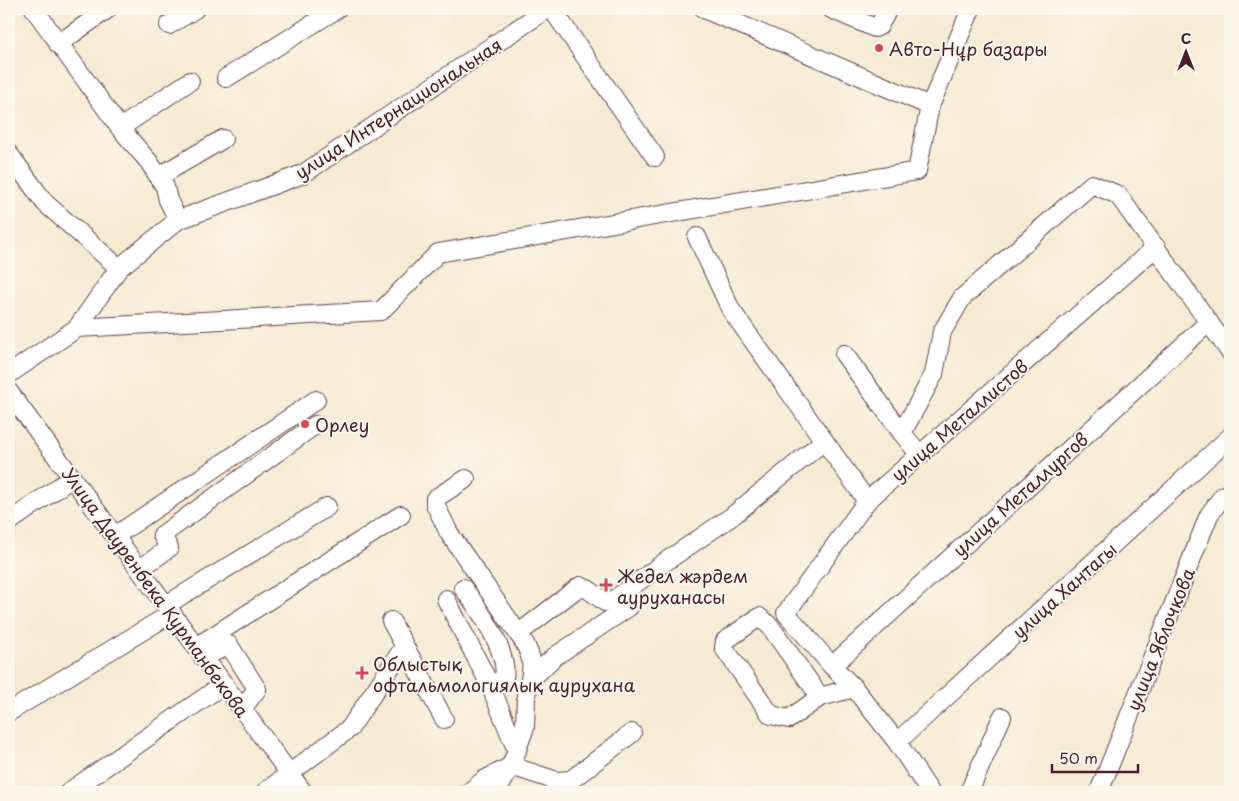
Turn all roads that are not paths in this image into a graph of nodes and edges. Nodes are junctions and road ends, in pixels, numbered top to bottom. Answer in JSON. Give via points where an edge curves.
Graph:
{"nodes":[{"id":1,"x":34,"y":9,"type":"edge"},
{"id":2,"x":108,"y":9,"type":"edge"},
{"id":3,"x":195,"y":9,"type":"edge"},
{"id":4,"x":337,"y":9,"type":"edge"},
{"id":5,"x":547,"y":9,"type":"edge"},
{"id":6,"x":552,"y":9,"type":"edge"},
{"id":7,"x":704,"y":9,"type":"edge"},
{"id":8,"x":834,"y":9,"type":"edge"},
{"id":9,"x":888,"y":9,"type":"edge"},
{"id":10,"x":970,"y":9,"type":"edge"},
{"id":11,"x":169,"y":25,"type":"dead end"},
{"id":12,"x":58,"y":44,"type":"junction"},
{"id":13,"x":226,"y":78,"type":"dead end"},
{"id":14,"x":190,"y":81,"type":"dead end"},
{"id":15,"x":930,"y":106,"type":"junction"},
{"id":16,"x":120,"y":128,"type":"junction"},
{"id":17,"x":223,"y":138,"type":"dead end"},
{"id":18,"x":9,"y":154,"type":"edge"},
{"id":19,"x":655,"y":157,"type":"dead end"},
{"id":20,"x":158,"y":177,"type":"junction"},
{"id":21,"x":178,"y":220,"type":"junction"},
{"id":22,"x":697,"y":236,"type":"dead end"},
{"id":23,"x":1156,"y":247,"type":"junction"},
{"id":24,"x":119,"y":268,"type":"junction"},
{"id":25,"x":1209,"y":322,"type":"junction"},
{"id":26,"x":77,"y":328,"type":"junction"},
{"id":27,"x":1230,"y":352,"type":"edge"},
{"id":28,"x":844,"y":354,"type":"dead end"},
{"id":29,"x":9,"y":374,"type":"edge"},
{"id":30,"x":9,"y":392,"type":"edge"},
{"id":31,"x":316,"y":400,"type":"dead end"},
{"id":32,"x":315,"y":425,"type":"dead end"},
{"id":33,"x":902,"y":433,"type":"junction"},
{"id":34,"x":1230,"y":437,"type":"edge"},
{"id":35,"x":824,"y":441,"type":"junction"},
{"id":36,"x":920,"y":455,"type":"junction"},
{"id":37,"x":72,"y":478,"type":"junction"},
{"id":38,"x":466,"y":479,"type":"dead end"},
{"id":39,"x":1230,"y":492,"type":"edge"},
{"id":40,"x":867,"y":501,"type":"junction"},
{"id":41,"x":327,"y":506,"type":"dead end"},
{"id":42,"x":401,"y":515,"type":"dead end"},
{"id":43,"x":9,"y":522,"type":"edge"},
{"id":44,"x":115,"y":536,"type":"junction"},
{"id":45,"x":140,"y":570,"type":"junction"},
{"id":46,"x":463,"y":588,"type":"dead end"},
{"id":47,"x":446,"y":599,"type":"dead end"},
{"id":48,"x":629,"y":607,"type":"dead end"},
{"id":49,"x":169,"y":609,"type":"junction"},
{"id":50,"x":391,"y":621,"type":"dead end"},
{"id":51,"x":518,"y":634,"type":"junction"},
{"id":52,"x":404,"y":647,"type":"junction"},
{"id":53,"x":200,"y":652,"type":"junction"},
{"id":54,"x":832,"y":666,"type":"junction"},
{"id":55,"x":530,"y":680,"type":"junction"},
{"id":56,"x":224,"y":684,"type":"junction"},
{"id":57,"x":490,"y":685,"type":"junction"},
{"id":58,"x":854,"y":688,"type":"junction"},
{"id":59,"x":820,"y":697,"type":"junction"},
{"id":60,"x":242,"y":709,"type":"junction"},
{"id":61,"x":9,"y":712,"type":"edge"},
{"id":62,"x":1002,"y":717,"type":"dead end"},
{"id":63,"x":444,"y":720,"type":"dead end"},
{"id":64,"x":632,"y":733,"type":"dead end"},
{"id":65,"x":897,"y":742,"type":"junction"},
{"id":66,"x":514,"y":759,"type":"junction"},
{"id":67,"x":291,"y":774,"type":"junction"},
{"id":68,"x":69,"y":792,"type":"edge"},
{"id":69,"x":264,"y":792,"type":"edge"},
{"id":70,"x":303,"y":792,"type":"edge"},
{"id":71,"x":469,"y":792,"type":"edge"},
{"id":72,"x":498,"y":792,"type":"edge"},
{"id":73,"x":930,"y":792,"type":"edge"},
{"id":74,"x":969,"y":792,"type":"edge"},
{"id":75,"x":1099,"y":792,"type":"edge"}],
"edges":[{"from":1,"to":12,"type":"street"},
{"from":2,"to":12,"type":"street"},
{"from":3,"to":11,"type":"street"},
{"from":4,"to":13,"type":"street"},
{"from":5,"to":21,"type":"street","name":"улица Интернациональная","via":[[303,174]]},
{"from":6,"to":19,"type":"street"},
{"from":7,"to":15,"type":"street"},
{"from":8,"to":9,"type":"street","via":[[875,28]]},
{"from":10,"to":15,"type":"street"},
{"from":12,"to":16,"type":"street"},
{"from":14,"to":16,"type":"street"},
{"from":15,"to":26,"type":"street","via":[[917,171],[438,253],[381,311]]},
{"from":16,"to":20,"type":"street"},
{"from":17,"to":20,"type":"street"},
{"from":18,"to":24,"type":"street","via":[[45,203]]},
{"from":20,"to":21,"type":"street"},
{"from":21,"to":24,"type":"street","name":"улица Интернациональная"},
{"from":22,"to":35,"type":"street","via":[[731,310]]},
{"from":23,"to":25,"type":"street"},
{"from":23,"to":33,"type":"street","via":[[1118,194],[1092,184],[962,298],[942,332],[934,374]]},
{"from":23,"to":36,"type":"street","name":"улица Металлистов"},
{"from":24,"to":26,"type":"street","name":"улица Интернациональная"},
{"from":25,"to":27,"type":"street"},
{"from":25,"to":54,"type":"street","name":"улица Металлургов"},
{"from":26,"to":29,"type":"street","name":"улица Интернациональная"},
{"from":28,"to":33,"type":"street"},
{"from":30,"to":37,"type":"street","name":"Улица Дауренбека Курманбекова"},
{"from":31,"to":44,"type":"street"},
{"from":32,"to":45,"type":"street","via":[[162,535],[169,548]]},
{"from":33,"to":36,"type":"street"},
{"from":34,"to":65,"type":"street","name":"улица Хантагы"},
{"from":35,"to":40,"type":"street"},
{"from":35,"to":51,"type":"street","via":[[731,517],[612,602],[605,602],[580,586]]},
{"from":36,"to":40,"type":"street","name":"улица Металлистов"},
{"from":37,"to":43,"type":"street"},
{"from":37,"to":44,"type":"street","name":"Улица Дауренбека Курманбекова"},
{"from":38,"to":51,"type":"street","via":[[435,499],[435,504],[449,532]]},
{"from":39,"to":75,"type":"street","name":"улица Яблочкова","via":[[1222,497],[1209,515]]},
{"from":40,"to":54,"type":"street","name":"улица Металлистов","via":[[786,613]]},
{"from":41,"to":49,"type":"street"},
{"from":42,"to":53,"type":"street"},
{"from":44,"to":45,"type":"street","name":"Улица Дауренбека Курманбекова"},
{"from":45,"to":49,"type":"street","name":"Улица Дауренбека Курманбекова"},
{"from":46,"to":57,"type":"street","via":[[496,641],[504,664],[504,677]]},
{"from":47,"to":57,"type":"street"},
{"from":48,"to":55,"type":"street","via":[[554,657]]},
{"from":49,"to":53,"type":"street","name":"Улица Дауренбека Курманбекова"},
{"from":49,"to":61,"type":"street"},
{"from":50,"to":52,"type":"street"},
{"from":51,"to":55,"type":"street","via":[[532,658]]},
{"from":52,"to":63,"type":"street"},
{"from":52,"to":67,"type":"street","via":[[350,728]]},
{"from":53,"to":56,"type":"street","name":"Улица Дауренбека Курманбекова"},
{"from":53,"to":60,"type":"street","via":[[229,645],[257,689]]},
{"from":54,"to":58,"type":"street"},
{"from":55,"to":66,"type":"street","via":[[525,727]]},
{"from":56,"to":60,"type":"street","name":"Улица Дауренбека Курманбекова"},
{"from":56,"to":68,"type":"street"},
{"from":57,"to":66,"type":"street"},
{"from":58,"to":59,"type":"street"},
{"from":58,"to":65,"type":"street"},
{"from":59,"to":59,"type":"street","via":[[770,626],[759,617],[724,641],[724,648],[771,716],[789,718]]},
{"from":60,"to":67,"type":"street","name":"Улица Дауренбека Курманбекова"},
{"from":62,"to":74,"type":"street"},
{"from":64,"to":66,"type":"street","via":[[571,780],[557,781]]},
{"from":65,"to":73,"type":"street"},
{"from":66,"to":71,"type":"street"},
{"from":66,"to":72,"type":"street"},
{"from":67,"to":69,"type":"street"},
{"from":67,"to":70,"type":"street","name":"Улица Дауренбека Курманбекова"}]}
